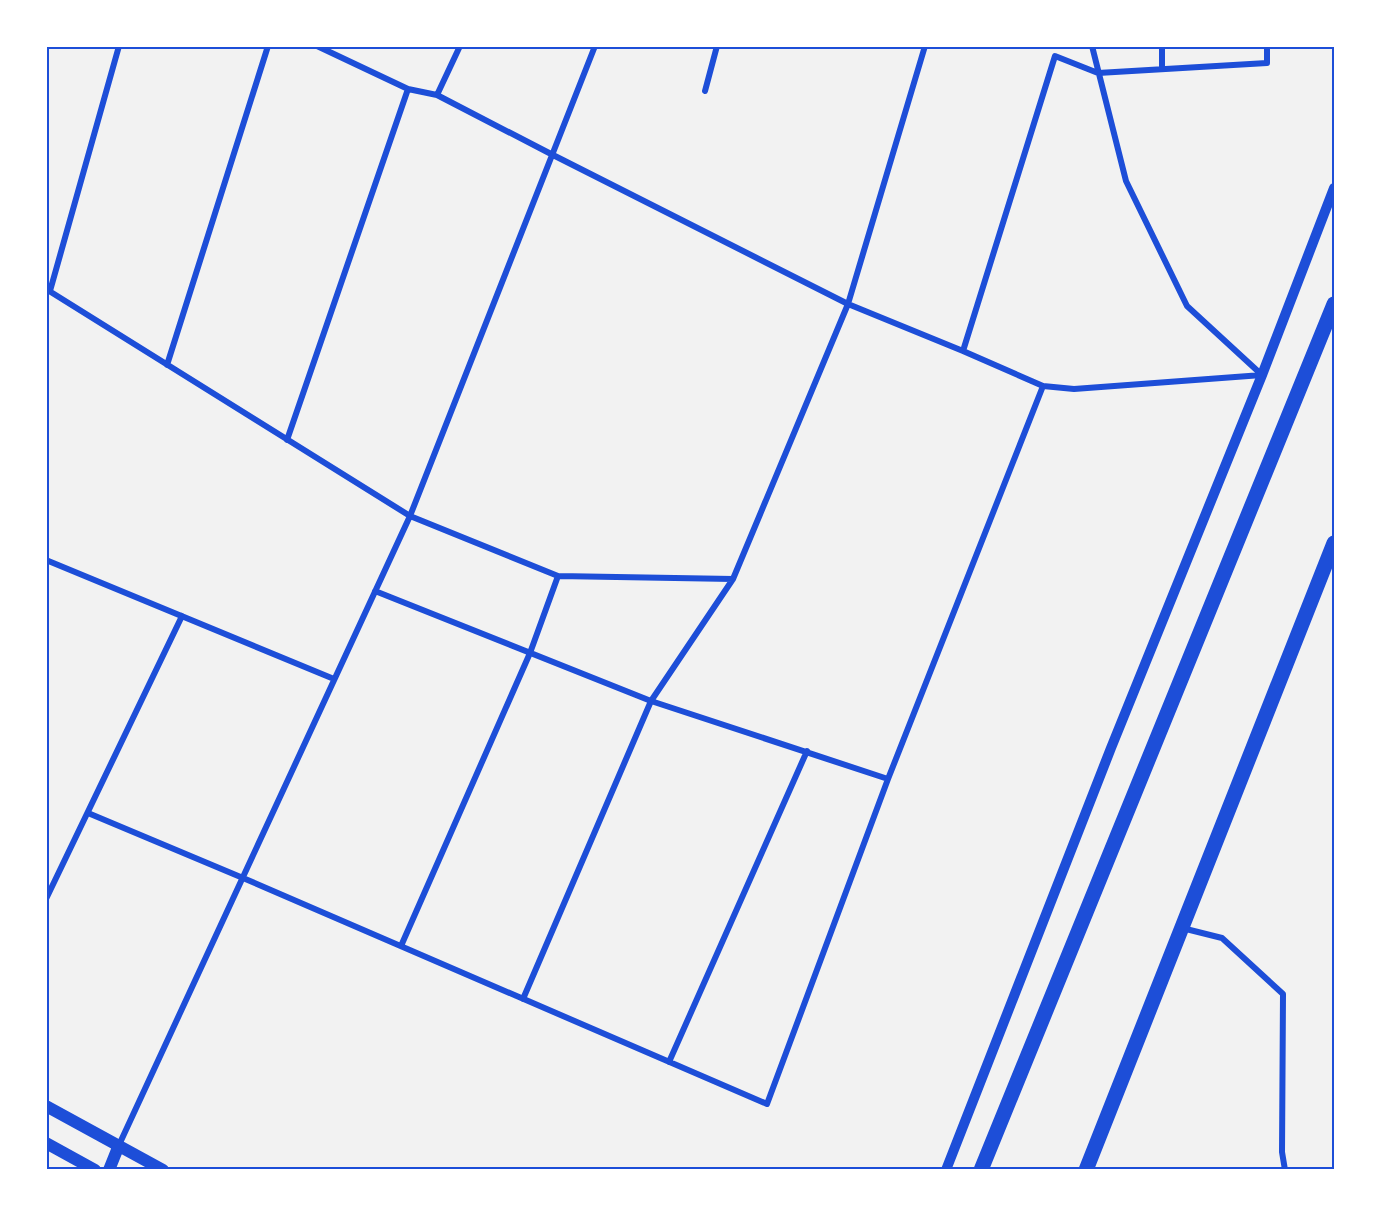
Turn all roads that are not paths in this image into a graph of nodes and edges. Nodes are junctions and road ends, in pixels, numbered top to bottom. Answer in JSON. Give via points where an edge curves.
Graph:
{"nodes":[{"id":1,"x":119,"y":46,"type":"edge"},
{"id":2,"x":268,"y":46,"type":"edge"},
{"id":3,"x":317,"y":46,"type":"edge"},
{"id":4,"x":460,"y":46,"type":"edge"},
{"id":5,"x":595,"y":46,"type":"edge"},
{"id":6,"x":717,"y":46,"type":"edge"},
{"id":7,"x":925,"y":46,"type":"edge"},
{"id":8,"x":1092,"y":46,"type":"edge"},
{"id":9,"x":1162,"y":46,"type":"edge"},
{"id":10,"x":1267,"y":46,"type":"edge"},
{"id":11,"x":1162,"y":69,"type":"junction"},
{"id":12,"x":1098,"y":73,"type":"junction"},
{"id":13,"x":408,"y":88,"type":"junction"},
{"id":14,"x":705,"y":91,"type":"dead end"},
{"id":15,"x":437,"y":95,"type":"junction"},
{"id":16,"x":553,"y":155,"type":"junction"},
{"id":17,"x":1335,"y":188,"type":"edge"},
{"id":18,"x":48,"y":290,"type":"edge"},
{"id":19,"x":848,"y":304,"type":"junction"},
{"id":20,"x":1335,"y":304,"type":"edge"},
{"id":21,"x":963,"y":351,"type":"junction"},
{"id":22,"x":167,"y":365,"type":"junction"},
{"id":23,"x":1262,"y":375,"type":"junction"},
{"id":24,"x":1043,"y":386,"type":"junction"},
{"id":25,"x":287,"y":440,"type":"junction"},
{"id":26,"x":410,"y":516,"type":"junction"},
{"id":27,"x":1335,"y":543,"type":"edge"},
{"id":28,"x":47,"y":561,"type":"edge"},
{"id":29,"x":558,"y":576,"type":"junction"},
{"id":30,"x":733,"y":579,"type":"junction"},
{"id":31,"x":375,"y":591,"type":"junction"},
{"id":32,"x":182,"y":616,"type":"junction"},
{"id":33,"x":530,"y":653,"type":"junction"},
{"id":34,"x":334,"y":679,"type":"junction"},
{"id":35,"x":651,"y":701,"type":"junction"},
{"id":36,"x":807,"y":752,"type":"junction"},
{"id":37,"x":888,"y":779,"type":"junction"},
{"id":38,"x":88,"y":813,"type":"junction"},
{"id":39,"x":243,"y":878,"type":"junction"},
{"id":40,"x":46,"y":899,"type":"edge"},
{"id":41,"x":1182,"y":928,"type":"junction"},
{"id":42,"x":401,"y":946,"type":"junction"},
{"id":43,"x":524,"y":999,"type":"junction"},
{"id":44,"x":669,"y":1062,"type":"junction"},
{"id":45,"x":46,"y":1106,"type":"edge"},
{"id":46,"x":46,"y":1143,"type":"edge"},
{"id":47,"x":119,"y":1145,"type":"junction"},
{"id":48,"x":95,"y":1170,"type":"edge"},
{"id":49,"x":109,"y":1170,"type":"edge"},
{"id":50,"x":163,"y":1170,"type":"edge"},
{"id":51,"x":946,"y":1170,"type":"edge"},
{"id":52,"x":981,"y":1170,"type":"edge"},
{"id":53,"x":1086,"y":1170,"type":"edge"},
{"id":54,"x":1285,"y":1170,"type":"edge"}],
"edges":[{"from":1,"to":18,"type":"street"},
{"from":2,"to":22,"type":"street"},
{"from":3,"to":13,"type":"street"},
{"from":4,"to":15,"type":"street"},
{"from":5,"to":16,"type":"street"},
{"from":6,"to":14,"type":"street"},
{"from":7,"to":19,"type":"street"},
{"from":8,"to":12,"type":"street"},
{"from":9,"to":11,"type":"street"},
{"from":10,"to":11,"type":"street","via":[[1267,63]]},
{"from":11,"to":12,"type":"street"},
{"from":12,"to":21,"type":"street","via":[[1055,56]]},
{"from":12,"to":23,"type":"street","via":[[1126,181],[1187,306]]},
{"from":13,"to":15,"type":"street"},
{"from":13,"to":25,"type":"street"},
{"from":15,"to":16,"type":"street"},
{"from":16,"to":19,"type":"street"},
{"from":16,"to":26,"type":"street"},
{"from":17,"to":23,"type":"street"},
{"from":18,"to":22,"type":"street"},
{"from":19,"to":21,"type":"street"},
{"from":19,"to":30,"type":"street"},
{"from":20,"to":52,"type":"main road"},
{"from":21,"to":24,"type":"street"},
{"from":22,"to":25,"type":"street"},
{"from":23,"to":24,"type":"street","via":[[1074,389]]},
{"from":23,"to":51,"type":"street"},
{"from":24,"to":37,"type":"street"},
{"from":25,"to":26,"type":"street"},
{"from":26,"to":29,"type":"street"},
{"from":26,"to":31,"type":"street"},
{"from":27,"to":41,"type":"main road"},
{"from":28,"to":32,"type":"street"},
{"from":29,"to":30,"type":"street"},
{"from":29,"to":33,"type":"street"},
{"from":30,"to":35,"type":"street"},
{"from":31,"to":33,"type":"street"},
{"from":31,"to":34,"type":"street"},
{"from":32,"to":34,"type":"street"},
{"from":32,"to":38,"type":"street"},
{"from":33,"to":35,"type":"street"},
{"from":33,"to":42,"type":"street"},
{"from":34,"to":39,"type":"street"},
{"from":35,"to":36,"type":"street"},
{"from":35,"to":43,"type":"street"},
{"from":36,"to":37,"type":"street"},
{"from":36,"to":44,"type":"street"},
{"from":37,"to":44,"type":"street","via":[[767,1104]]},
{"from":38,"to":39,"type":"street"},
{"from":38,"to":40,"type":"street"},
{"from":39,"to":42,"type":"street"},
{"from":39,"to":47,"type":"street"},
{"from":41,"to":53,"type":"main road"},
{"from":41,"to":54,"type":"street","via":[[1222,938],[1283,994]]},
{"from":42,"to":43,"type":"street"},
{"from":43,"to":44,"type":"street"},
{"from":45,"to":47,"type":"main road"},
{"from":46,"to":48,"type":"main road"},
{"from":47,"to":49,"type":"main road"},
{"from":47,"to":50,"type":"main road"}]}
